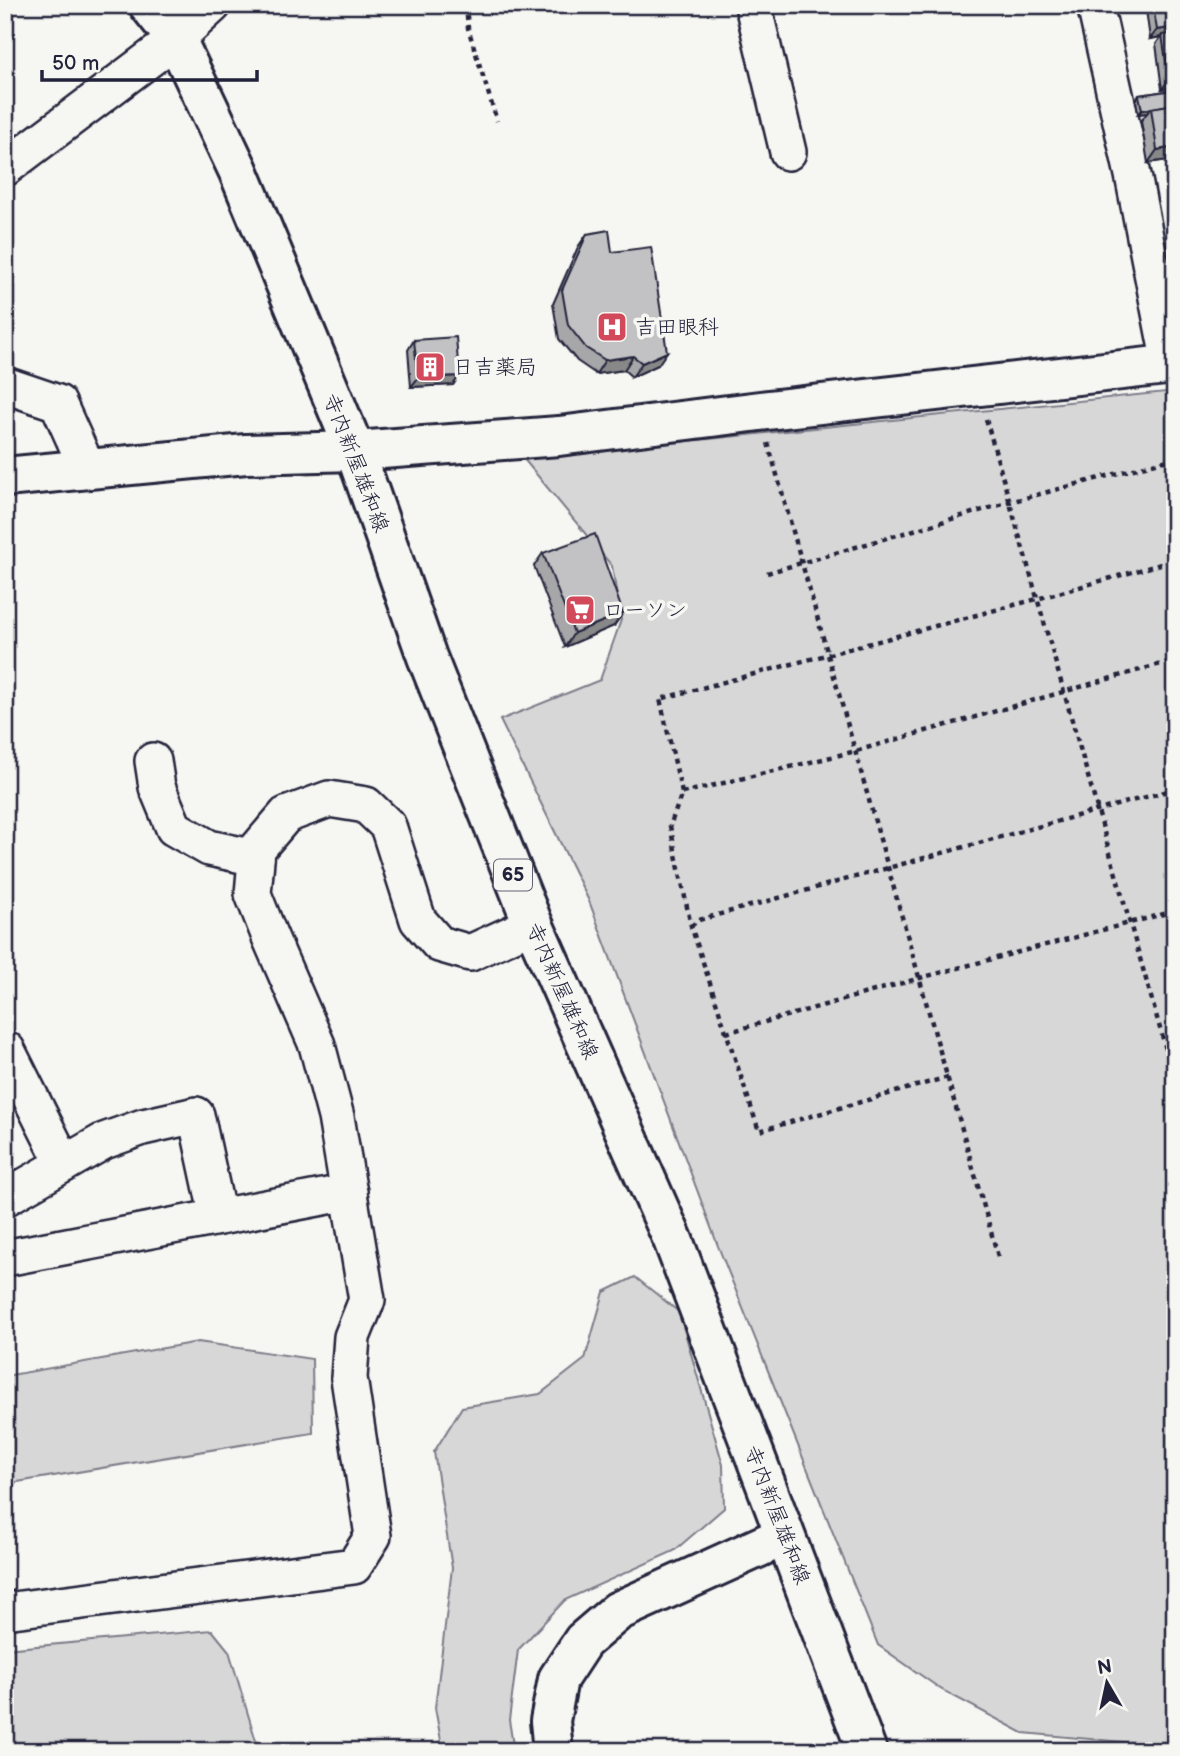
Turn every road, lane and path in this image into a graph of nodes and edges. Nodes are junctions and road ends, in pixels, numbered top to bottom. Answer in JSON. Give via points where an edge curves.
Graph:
{"nodes":[{"id":1,"x":149,"y":5,"type":"edge"},
{"id":2,"x":213,"y":5,"type":"edge"},
{"id":3,"x":466,"y":5,"type":"edge"},
{"id":4,"x":753,"y":5,"type":"edge"},
{"id":5,"x":1095,"y":5,"type":"edge"},
{"id":6,"x":176,"y":39,"type":"junction"},
{"id":7,"x":496,"y":121,"type":"dead end"},
{"id":8,"x":788,"y":152,"type":"dead end"},
{"id":9,"x":5,"y":168,"type":"edge"},
{"id":10,"x":1172,"y":364,"type":"edge"},
{"id":11,"x":5,"y":385,"type":"edge"},
{"id":12,"x":976,"y":386,"type":"junction"},
{"id":13,"x":759,"y":411,"type":"junction"},
{"id":14,"x":355,"y":451,"type":"junction"},
{"id":15,"x":1175,"y":458,"type":"edge"},
{"id":16,"x":88,"y":470,"type":"junction"},
{"id":17,"x":5,"y":477,"type":"edge"},
{"id":18,"x":1010,"y":502,"type":"junction"},
{"id":19,"x":1175,"y":560,"type":"edge"},
{"id":20,"x":802,"y":563,"type":"junction"},
{"id":21,"x":766,"y":573,"type":"dead end"},
{"id":22,"x":1037,"y":599,"type":"junction"},
{"id":23,"x":829,"y":655,"type":"junction"},
{"id":24,"x":1175,"y":660,"type":"edge"},
{"id":25,"x":1063,"y":691,"type":"junction"},
{"id":26,"x":856,"y":751,"type":"junction"},
{"id":27,"x":153,"y":761,"type":"dead end"},
{"id":28,"x":1175,"y":789,"type":"edge"},
{"id":29,"x":682,"y":793,"type":"junction"},
{"id":30,"x":1097,"y":810,"type":"junction"},
{"id":31,"x":256,"y":858,"type":"junction"},
{"id":32,"x":889,"y":868,"type":"junction"},
{"id":33,"x":1175,"y":911,"type":"edge"},
{"id":34,"x":1130,"y":923,"type":"junction"},
{"id":35,"x":533,"y":924,"type":"junction"},
{"id":36,"x":691,"y":926,"type":"junction"},
{"id":37,"x":920,"y":978,"type":"junction"},
{"id":38,"x":726,"y":1033,"type":"junction"},
{"id":39,"x":7,"y":1050,"type":"dead end"},
{"id":40,"x":1175,"y":1050,"type":"edge"},
{"id":41,"x":1167,"y":1052,"type":"junction"},
{"id":42,"x":948,"y":1077,"type":"junction"},
{"id":43,"x":1175,"y":1081,"type":"edge"},
{"id":44,"x":64,"y":1164,"type":"junction"},
{"id":45,"x":349,"y":1192,"type":"junction"},
{"id":46,"x":5,"y":1198,"type":"edge"},
{"id":47,"x":218,"y":1217,"type":"junction"},
{"id":48,"x":5,"y":1258,"type":"edge"},
{"id":49,"x":999,"y":1260,"type":"dead end"},
{"id":50,"x":784,"y":1536,"type":"junction"},
{"id":51,"x":5,"y":1611,"type":"edge"},
{"id":52,"x":553,"y":1751,"type":"edge"},
{"id":53,"x":867,"y":1751,"type":"edge"}],
"edges":[{"from":1,"to":6,"type":"main road","name":"寺内新屋雄和線","number":"65"},
{"from":2,"to":6,"type":"street"},
{"from":3,"to":7,"type":"path","via":[[468,28]]},
{"from":4,"to":8,"type":"street"},
{"from":5,"to":10,"type":"street"},
{"from":6,"to":9,"type":"street"},
{"from":6,"to":14,"type":"main road","name":"寺内新屋雄和線","number":"65","via":[[238,170]]},
{"from":10,"to":12,"type":"main road"},
{"from":11,"to":16,"type":"street","via":[[58,403]]},
{"from":12,"to":13,"type":"main road"},
{"from":12,"to":18,"type":"path"},
{"from":13,"to":14,"type":"main road","via":[[559,436]]},
{"from":13,"to":20,"type":"path"},
{"from":14,"to":16,"type":"main road","via":[[246,454]]},
{"from":14,"to":35,"type":"main road","name":"寺内新屋雄和線","number":"65","via":[[427,657]]},
{"from":15,"to":18,"type":"path"},
{"from":16,"to":17,"type":"main road"},
{"from":18,"to":20,"type":"path"},
{"from":18,"to":22,"type":"path"},
{"from":19,"to":22,"type":"path"},
{"from":20,"to":21,"type":"path"},
{"from":20,"to":23,"type":"path"},
{"from":22,"to":23,"type":"path"},
{"from":22,"to":25,"type":"path"},
{"from":23,"to":26,"type":"path"},
{"from":23,"to":29,"type":"path","via":[[660,699]]},
{"from":24,"to":25,"type":"path"},
{"from":25,"to":26,"type":"path"},
{"from":25,"to":30,"type":"path"},
{"from":26,"to":29,"type":"path"},
{"from":26,"to":32,"type":"path"},
{"from":27,"to":31,"type":"street","via":[[157,787],[174,828],[209,848]]},
{"from":28,"to":30,"type":"path"},
{"from":29,"to":36,"type":"path","via":[[670,827]]},
{"from":30,"to":32,"type":"path"},
{"from":30,"to":34,"type":"path"},
{"from":31,"to":35,"type":"street","via":[[257,849],[286,815],[330,799],[366,805],[388,826],[418,920],[439,944],[470,953]]},
{"from":31,"to":45,"type":"street","via":[[253,894],[317,1045]]},
{"from":32,"to":36,"type":"path","via":[[699,920]]},
{"from":32,"to":37,"type":"path"},
{"from":33,"to":34,"type":"path"},
{"from":34,"to":37,"type":"path"},
{"from":34,"to":41,"type":"path"},
{"from":35,"to":50,"type":"main road","name":"寺内新屋雄和線","number":"65","via":[[673,1240]]},
{"from":36,"to":38,"type":"path"},
{"from":37,"to":38,"type":"path"},
{"from":37,"to":42,"type":"path"},
{"from":38,"to":42,"type":"path","via":[[759,1131]]},
{"from":39,"to":44,"type":"street"},
{"from":40,"to":41,"type":"path"},
{"from":41,"to":43,"type":"path"},
{"from":42,"to":49,"type":"path"},
{"from":44,"to":46,"type":"street"},
{"from":44,"to":47,"type":"street","via":[[104,1141],[196,1115]]},
{"from":45,"to":47,"type":"street"},
{"from":45,"to":51,"type":"street","via":[[367,1300],[352,1337],[349,1378],[373,1536],[354,1566]]},
{"from":47,"to":48,"type":"street"},
{"from":50,"to":52,"type":"main road","via":[[618,1611],[583,1640],[558,1679],[550,1721]]},
{"from":50,"to":53,"type":"main road","name":"寺内新屋雄和線","number":"65"}]}
